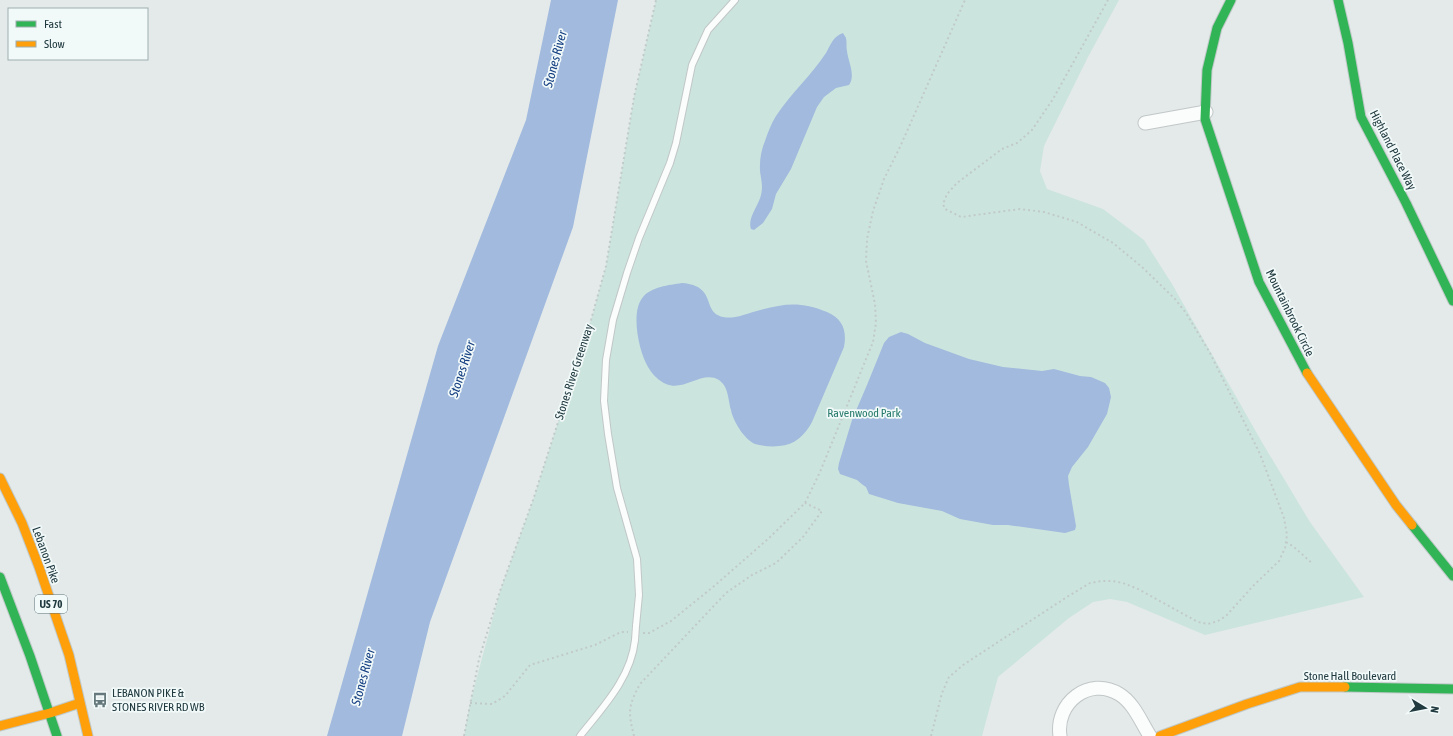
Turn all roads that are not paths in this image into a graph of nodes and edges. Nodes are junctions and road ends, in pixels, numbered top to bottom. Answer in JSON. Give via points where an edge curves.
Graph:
{"nodes":[{"id":1,"x":735,"y":0,"type":"edge"},
{"id":2,"x":1232,"y":0,"type":"edge"},
{"id":3,"x":1338,"y":0,"type":"edge"},
{"id":4,"x":1206,"y":112,"type":"junction"},
{"id":5,"x":1145,"y":123,"type":"dead end"},
{"id":6,"x":1453,"y":301,"type":"edge"},
{"id":7,"x":0,"y":478,"type":"edge"},
{"id":8,"x":1453,"y":576,"type":"edge"},
{"id":9,"x":0,"y":577,"type":"edge"},
{"id":10,"x":1453,"y":689,"type":"edge"},
{"id":11,"x":80,"y":703,"type":"junction"},
{"id":12,"x":50,"y":713,"type":"junction"},
{"id":13,"x":0,"y":726,"type":"edge"},
{"id":14,"x":57,"y":736,"type":"edge"},
{"id":15,"x":88,"y":736,"type":"edge"},
{"id":16,"x":580,"y":736,"type":"edge"},
{"id":17,"x":1060,"y":736,"type":"edge"},
{"id":18,"x":1150,"y":736,"type":"edge"},
{"id":19,"x":1160,"y":736,"type":"edge"}],
"edges":[{"from":1,"to":16,"type":"lane","bridge":true,"via":[[708,30],[692,65],[670,163],[639,238],[613,320],[606,360],[604,401],[617,488],[637,559],[639,595],[634,649],[628,667],[618,688]]},
{"from":2,"to":4,"type":"street","name":"Mountainbrook Circle","via":[[1217,28],[1207,70]]},
{"from":3,"to":6,"type":"street","name":"Highland Place Way","via":[[1360,117],[1406,203]]},
{"from":4,"to":5,"type":"street"},
{"from":4,"to":8,"type":"street","name":"Mountainbrook Circle","via":[[1205,119],[1259,282],[1307,374],[1396,505]]},
{"from":7,"to":11,"type":"street","name":"Lebanon Pike","number":"US 70","via":[[22,523],[39,567],[69,655]]},
{"from":9,"to":12,"type":"street","via":[[22,631]]},
{"from":10,"to":19,"type":"street","name":"Stone Hall Boulevard","via":[[1300,687]]},
{"from":11,"to":12,"type":"street"},
{"from":11,"to":15,"type":"street","name":"Lebanon Pike","number":"US 70"},
{"from":12,"to":13,"type":"street"},
{"from":12,"to":14,"type":"street"},
{"from":17,"to":18,"type":"street","via":[[1060,720],[1068,703],[1079,694],[1097,688],[1111,690],[1130,703]]}]}
